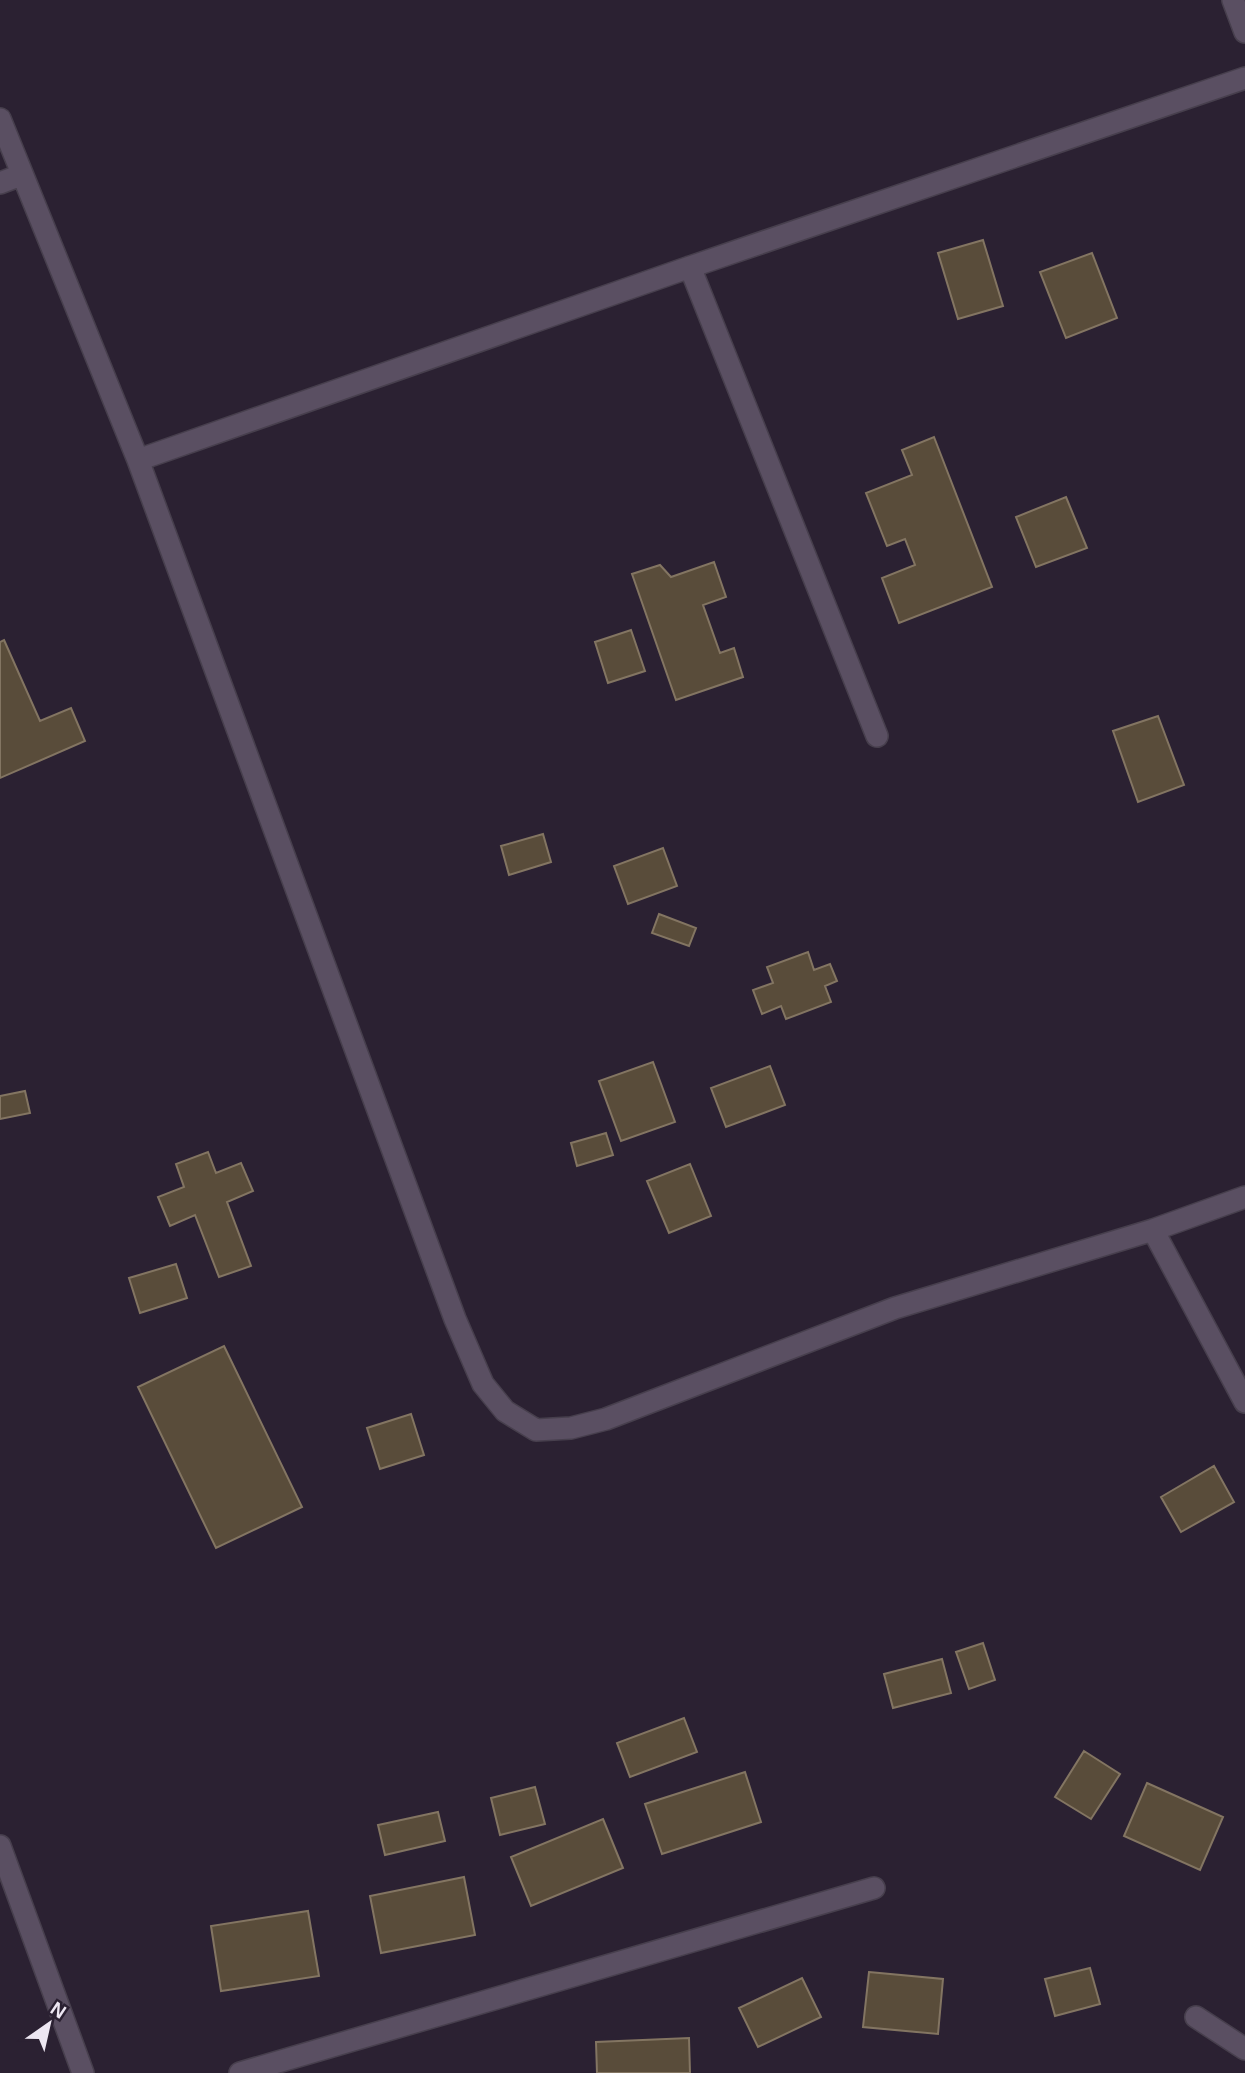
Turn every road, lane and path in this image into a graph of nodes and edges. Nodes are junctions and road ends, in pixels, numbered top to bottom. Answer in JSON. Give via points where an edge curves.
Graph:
{"nodes":[{"id":1,"x":1233,"y":0,"type":"edge"},
{"id":2,"x":1245,"y":32,"type":"edge"},
{"id":3,"x":1245,"y":78,"type":"edge"},
{"id":4,"x":0,"y":119,"type":"edge"},
{"id":5,"x":22,"y":175,"type":"junction"},
{"id":6,"x":0,"y":183,"type":"edge"},
{"id":7,"x":690,"y":267,"type":"junction"},
{"id":8,"x":138,"y":460,"type":"junction"},
{"id":9,"x":877,"y":736,"type":"dead end"},
{"id":10,"x":1245,"y":1197,"type":"edge"},
{"id":11,"x":1153,"y":1230,"type":"junction"},
{"id":12,"x":1245,"y":1402,"type":"edge"},
{"id":13,"x":0,"y":1846,"type":"edge"},
{"id":14,"x":874,"y":1888,"type":"dead end"},
{"id":15,"x":1196,"y":2017,"type":"dead end"},
{"id":16,"x":1245,"y":2049,"type":"edge"},
{"id":17,"x":83,"y":2073,"type":"edge"},
{"id":18,"x":240,"y":2073,"type":"edge"}],
"edges":[{"from":1,"to":2,"type":"street"},
{"from":3,"to":7,"type":"street"},
{"from":4,"to":5,"type":"street"},
{"from":5,"to":6,"type":"street"},
{"from":5,"to":8,"type":"street"},
{"from":7,"to":8,"type":"street"},
{"from":7,"to":9,"type":"street"},
{"from":8,"to":11,"type":"street","via":[[454,1320],[483,1384],[505,1411],[536,1430],[606,1419],[895,1308]]},
{"from":10,"to":11,"type":"street"},
{"from":11,"to":12,"type":"street"},
{"from":13,"to":17,"type":"street"},
{"from":14,"to":18,"type":"street"},
{"from":15,"to":16,"type":"street"}]}
